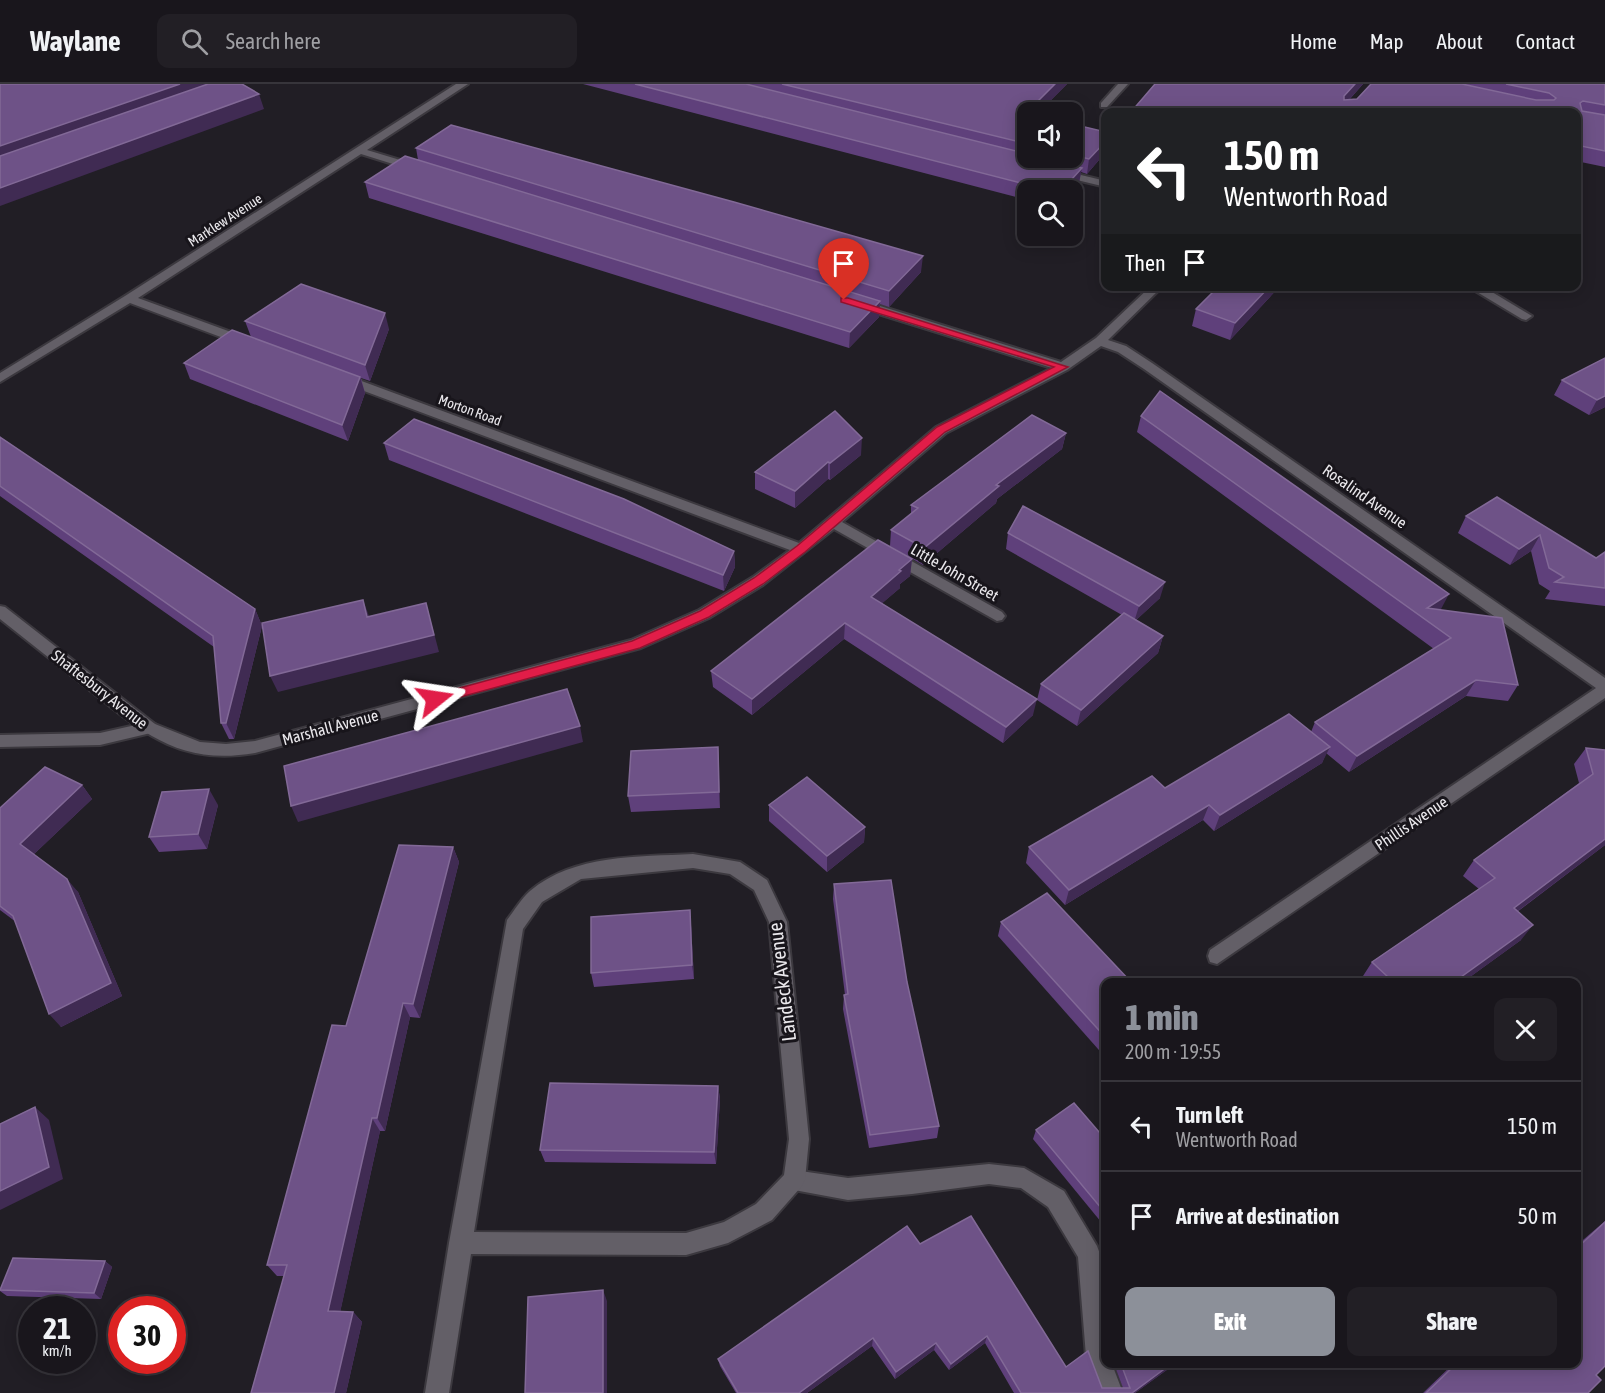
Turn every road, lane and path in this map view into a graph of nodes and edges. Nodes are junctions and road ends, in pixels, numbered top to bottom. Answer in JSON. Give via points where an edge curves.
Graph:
{"nodes":[{"id":1,"x":463,"y":84,"type":"edge"},
{"id":2,"x":1123,"y":84,"type":"edge"},
{"id":3,"x":1104,"y":105,"type":"dead end"},
{"id":4,"x":360,"y":151,"type":"junction"},
{"id":5,"x":425,"y":171,"type":"edge"},
{"id":6,"x":1052,"y":171,"type":"edge"},
{"id":7,"x":1101,"y":183,"type":"edge"},
{"id":8,"x":1153,"y":291,"type":"edge"},
{"id":9,"x":1481,"y":291,"type":"edge"},
{"id":10,"x":129,"y":299,"type":"junction"},
{"id":11,"x":844,"y":300,"type":"edge"},
{"id":12,"x":1526,"y":316,"type":"dead end"},
{"id":13,"x":1100,"y":341,"type":"junction"},
{"id":14,"x":254,"y":345,"type":"edge"},
{"id":15,"x":1063,"y":367,"type":"junction"},
{"id":16,"x":3,"y":373,"type":"edge"},
{"id":17,"x":329,"y":373,"type":"edge"},
{"id":18,"x":834,"y":523,"type":"junction"},
{"id":19,"x":801,"y":549,"type":"junction"},
{"id":20,"x":0,"y":611,"type":"edge"},
{"id":21,"x":997,"y":616,"type":"dead end"},
{"id":22,"x":1605,"y":688,"type":"edge"},
{"id":23,"x":149,"y":728,"type":"junction"},
{"id":24,"x":0,"y":741,"type":"edge"},
{"id":25,"x":208,"y":751,"type":"joint"},
{"id":26,"x":1217,"y":956,"type":"dead end"},
{"id":27,"x":794,"y":1180,"type":"junction"},
{"id":28,"x":460,"y":1243,"type":"junction"},
{"id":29,"x":1101,"y":1365,"type":"edge"},
{"id":30,"x":1102,"y":1368,"type":"edge"},
{"id":31,"x":437,"y":1393,"type":"edge"},
{"id":32,"x":1111,"y":1393,"type":"edge"}],
"edges":[{"from":1,"to":4,"type":"street","name":"Marklew Avenue"},
{"from":2,"to":3,"type":"street"},
{"from":4,"to":5,"type":"street"},
{"from":4,"to":10,"type":"street","name":"Marklew Avenue"},
{"from":6,"to":7,"type":"street"},
{"from":8,"to":13,"type":"street","name":"Marshall Avenue"},
{"from":9,"to":12,"type":"street"},
{"from":10,"to":14,"type":"street"},
{"from":10,"to":16,"type":"street","name":"Marklew Avenue"},
{"from":11,"to":15,"type":"street"},
{"from":13,"to":15,"type":"street","name":"Marshall Avenue"},
{"from":13,"to":22,"type":"street","name":"Rosalind Avenue","via":[[1122,349],[1148,366]]},
{"from":15,"to":18,"type":"street","name":"Marshall Avenue","via":[[941,430]]},
{"from":17,"to":19,"type":"street","name":"Morton Road"},
{"from":18,"to":19,"type":"street","name":"Marshall Avenue"},
{"from":18,"to":21,"type":"street","name":"Little John Street"},
{"from":19,"to":25,"type":"street","name":"Marshall Avenue","via":[[704,614],[636,645],[255,747]]},
{"from":20,"to":23,"type":"street","name":"Shaftesbury Avenue"},
{"from":22,"to":26,"type":"street","name":"Phillis Avenue"},
{"from":23,"to":24,"type":"street","via":[[100,739]]},
{"from":23,"to":25,"type":"street","name":"Shaftesbury Avenue","via":[[175,742]]},
{"from":27,"to":28,"type":"street","via":[[764,1212],[728,1232],[686,1244]]},
{"from":27,"to":28,"type":"street","name":"Landeck Avenue","via":[[799,1139],[778,922],[761,885],[734,867],[693,861],[577,872],[536,897],[514,926]]},
{"from":27,"to":29,"type":"street","via":[[848,1188],[989,1174],[1024,1178],[1056,1199],[1089,1254]]},
{"from":28,"to":31,"type":"street","name":"Landeck Avenue"},
{"from":30,"to":32,"type":"street"}]}
